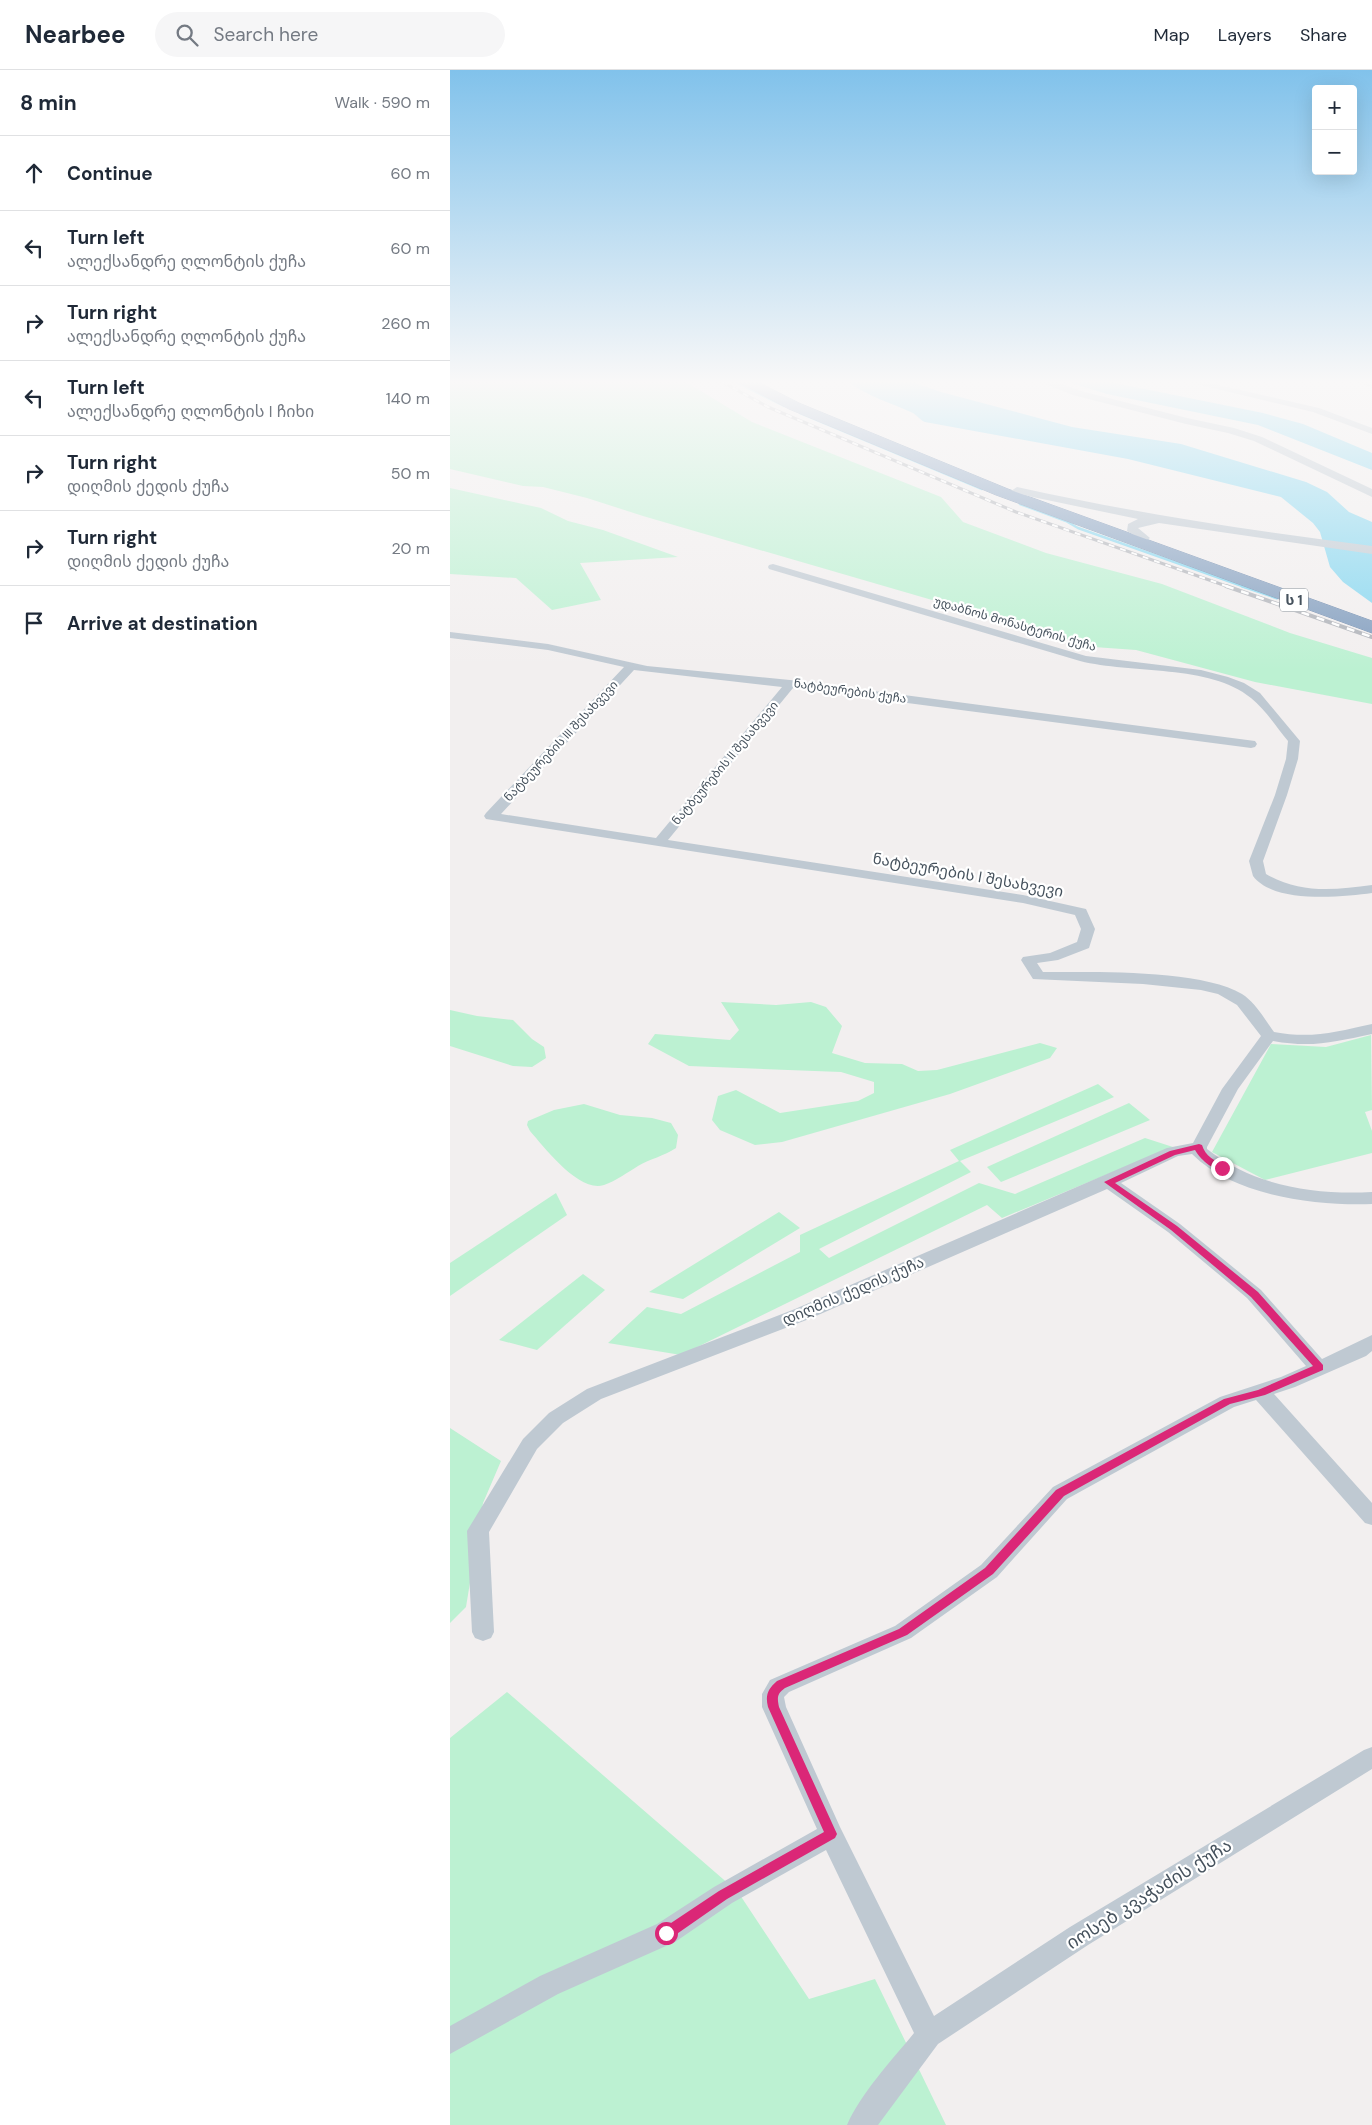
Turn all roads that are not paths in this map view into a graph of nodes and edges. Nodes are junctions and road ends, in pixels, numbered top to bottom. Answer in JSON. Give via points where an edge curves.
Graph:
{"nodes":[{"id":1,"x":968,"y":478,"type":"edge"},
{"id":2,"x":987,"y":478,"type":"edge"},
{"id":3,"x":1339,"y":478,"type":"edge"},
{"id":4,"x":1016,"y":490,"type":"junction"},
{"id":5,"x":1372,"y":494,"type":"edge"},
{"id":6,"x":1160,"y":520,"type":"junction"},
{"id":7,"x":1144,"y":538,"type":"junction"},
{"id":8,"x":1372,"y":550,"type":"edge"},
{"id":9,"x":772,"y":567,"type":"dead end"},
{"id":10,"x":1372,"y":619,"type":"edge"},
{"id":11,"x":1372,"y":627,"type":"edge"},
{"id":12,"x":450,"y":635,"type":"edge"},
{"id":13,"x":631,"y":666,"type":"junction"},
{"id":14,"x":790,"y":684,"type":"junction"},
{"id":15,"x":1251,"y":744,"type":"dead end"},
{"id":16,"x":491,"y":816,"type":"joint"},
{"id":17,"x":659,"y":842,"type":"junction"},
{"id":18,"x":1372,"y":889,"type":"edge"},
{"id":19,"x":1372,"y":1029,"type":"edge"},
{"id":20,"x":1269,"y":1036,"type":"junction"},
{"id":21,"x":1199,"y":1147,"type":"junction"},
{"id":22,"x":1108,"y":1182,"type":"junction"},
{"id":23,"x":1372,"y":1198,"type":"edge"},
{"id":24,"x":1372,"y":1342,"type":"edge"},
{"id":25,"x":1319,"y":1368,"type":"junction"},
{"id":26,"x":1261,"y":1392,"type":"junction"},
{"id":27,"x":1372,"y":1516,"type":"edge"},
{"id":28,"x":483,"y":1632,"type":"dead end"},
{"id":29,"x":1372,"y":1757,"type":"edge"},
{"id":30,"x":831,"y":1834,"type":"junction"},
{"id":31,"x":929,"y":2035,"type":"junction"},
{"id":32,"x":450,"y":2041,"type":"edge"},
{"id":33,"x":861,"y":2125,"type":"edge"}],
"edges":[{"from":1,"to":11,"type":"highway","number":"ს 1"},
{"from":2,"to":4,"type":"highway","number":"ს 1"},
{"from":3,"to":5,"type":"street"},
{"from":4,"to":6,"type":"street"},
{"from":4,"to":7,"type":"highway","number":"ს 1"},
{"from":6,"to":7,"type":"street","via":[[1142,521],[1132,527]]},
{"from":6,"to":8,"type":"street"},
{"from":7,"to":10,"type":"highway","number":"ს 1"},
{"from":9,"to":18,"type":"street","name":"უდაბნოს მონასტერის ქუჩა","via":[[1084,659],[1201,673],[1240,686],[1256,696],[1294,742],[1281,795],[1256,861],[1260,876],[1278,887],[1312,892],[1335,894]]},
{"from":12,"to":13,"type":"street","name":"ნატბეურების ქუჩა","via":[[548,647]]},
{"from":13,"to":14,"type":"street","name":"ნატბეურების ქუჩა"},
{"from":13,"to":16,"type":"street","name":"ნატბეურების III შესახვევი"},
{"from":14,"to":15,"type":"street","name":"ნატბეურების ქუჩა"},
{"from":14,"to":17,"type":"street","name":"ნატბეურების II შესახვევი"},
{"from":16,"to":17,"type":"street","name":"ნატბეურების I შესახვევი"},
{"from":17,"to":20,"type":"street","name":"ნატბეურების I შესახვევი","via":[[1023,899],[1081,912],[1088,930],[1084,945],[1053,957],[1028,960],[1038,976],[1165,981],[1217,989],[1238,997]]},
{"from":19,"to":20,"type":"street","via":[[1321,1040]]},
{"from":20,"to":21,"type":"street","via":[[1249,1059]]},
{"from":21,"to":22,"type":"street","name":"დიღმის ქედის ქუჩა","via":[[1173,1152]]},
{"from":21,"to":23,"type":"street","via":[[1208,1161],[1255,1183],[1333,1200]]},
{"from":22,"to":25,"type":"street","via":[[1174,1228],[1254,1294]]},
{"from":22,"to":28,"type":"street","name":"დიღმის ქედის ქუჩა","via":[[802,1314],[594,1394],[556,1418],[530,1444],[478,1531]]},
{"from":24,"to":25,"type":"street"},
{"from":25,"to":26,"type":"street"},
{"from":26,"to":27,"type":"street"},
{"from":26,"to":30,"type":"street","via":[[1227,1402],[1060,1493],[989,1571],[903,1632],[775,1690],[772,1697],[774,1707]]},
{"from":29,"to":31,"type":"street","name":"იოსებ კვაჭაძის ქუჩა","via":[[1079,1936]]},
{"from":30,"to":31,"type":"street"},
{"from":30,"to":32,"type":"street","via":[[723,1895],[666,1933],[549,1985]]},
{"from":31,"to":33,"type":"street","name":"იოსებ კვაჭაძის ქუჩა"}]}
